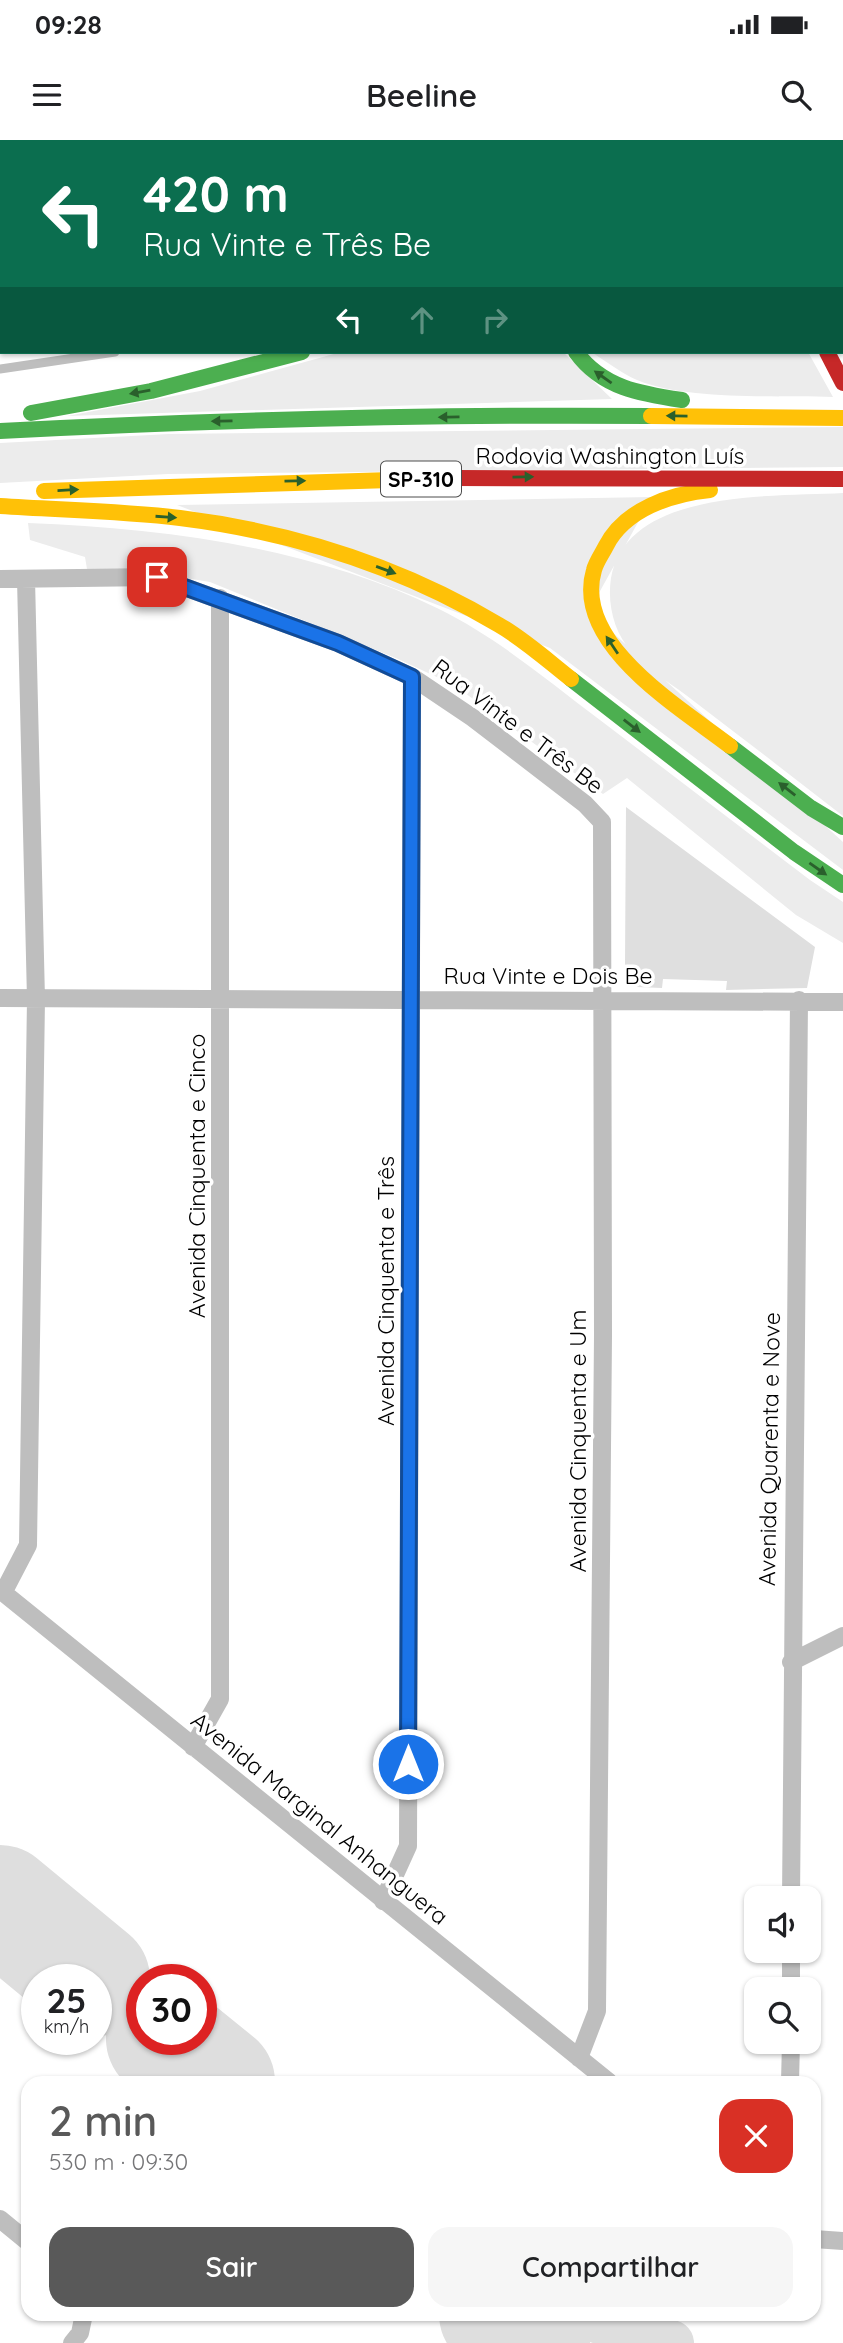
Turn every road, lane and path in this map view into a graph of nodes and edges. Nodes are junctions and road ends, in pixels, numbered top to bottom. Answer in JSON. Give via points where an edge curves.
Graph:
{"nodes":[{"id":1,"x":101,"y":354,"type":"edge"},
{"id":2,"x":294,"y":354,"type":"edge"},
{"id":3,"x":578,"y":354,"type":"edge"},
{"id":4,"x":830,"y":357,"type":"edge"},
{"id":5,"x":0,"y":369,"type":"edge"},
{"id":6,"x":843,"y":383,"type":"edge"},
{"id":7,"x":788,"y":418,"type":"junction"},
{"id":8,"x":843,"y":418,"type":"edge"},
{"id":9,"x":0,"y":420,"type":"edge"},
{"id":10,"x":0,"y":431,"type":"edge"},
{"id":11,"x":816,"y":479,"type":"junction"},
{"id":12,"x":843,"y":479,"type":"edge"},
{"id":13,"x":0,"y":494,"type":"edge"},
{"id":14,"x":0,"y":506,"type":"edge"},
{"id":15,"x":0,"y":579,"type":"edge"},
{"id":16,"x":26,"y":579,"type":"junction"},
{"id":17,"x":220,"y":598,"type":"junction"},
{"id":18,"x":412,"y":677,"type":"junction"},
{"id":19,"x":602,"y":822,"type":"joint"},
{"id":20,"x":843,"y":827,"type":"edge"},
{"id":21,"x":843,"y":886,"type":"edge"},
{"id":22,"x":0,"y":998,"type":"edge"},
{"id":23,"x":36,"y":999,"type":"junction"},
{"id":24,"x":221,"y":999,"type":"junction"},
{"id":25,"x":411,"y":999,"type":"junction"},
{"id":26,"x":603,"y":999,"type":"junction"},
{"id":27,"x":799,"y":1000,"type":"junction"},
{"id":28,"x":843,"y":1002,"type":"edge"},
{"id":29,"x":2,"y":1592,"type":"edge"},
{"id":30,"x":843,"y":1636,"type":"edge"},
{"id":31,"x":791,"y":1662,"type":"junction"},
{"id":32,"x":193,"y":1747,"type":"junction"},
{"id":33,"x":791,"y":1886,"type":"edge"},
{"id":34,"x":383,"y":1901,"type":"junction"},
{"id":35,"x":790,"y":2054,"type":"edge"},
{"id":36,"x":579,"y":2058,"type":"junction"},
{"id":37,"x":602,"y":2076,"type":"edge"},
{"id":38,"x":790,"y":2076,"type":"edge"},
{"id":39,"x":0,"y":2219,"type":"edge"},
{"id":40,"x":21,"y":2236,"type":"edge"},
{"id":41,"x":821,"y":2239,"type":"edge"},
{"id":42,"x":843,"y":2241,"type":"edge"},
{"id":43,"x":83,"y":2321,"type":"edge"},
{"id":44,"x":72,"y":2343,"type":"edge"}],
"edges":[{"from":1,"to":5,"type":"lane"},
{"from":2,"to":9,"type":"highway","one_way":true,"via":[[151,391]]},
{"from":7,"to":3,"type":"highway","one_way":true,"via":[[635,393],[605,380]]},
{"from":4,"to":6,"type":"highway"},
{"from":7,"to":8,"type":"highway","name":"Rodovia Washington Luís"},
{"from":7,"to":10,"type":"highway","name":"Rodovia Washington Luís","one_way":true,"via":[[533,415],[175,422]]},
{"from":11,"to":12,"type":"highway","name":"Rodovia Washington Luís","number":"SP-310"},
{"from":13,"to":11,"type":"highway","name":"Rodovia Washington Luís","number":"SP-310","one_way":true,"via":[[170,484],[521,477]]},
{"from":20,"to":11,"type":"highway","one_way":true,"via":[[811,808],[624,663],[600,628],[592,602],[602,549],[618,527],[642,509],[698,491]]},
{"from":14,"to":21,"type":"highway","one_way":true,"via":[[179,518],[272,534],[432,587],[502,626]]},
{"from":15,"to":16,"type":"street","name":"Rua Vinte e Três Be"},
{"from":16,"to":17,"type":"street","name":"Rua Vinte e Três Be","via":[[157,577]]},
{"from":16,"to":23,"type":"street"},
{"from":17,"to":18,"type":"street","name":"Rua Vinte e Três Be"},
{"from":17,"to":24,"type":"street","name":"Avenida Cinquenta e Cinco"},
{"from":18,"to":19,"type":"street","name":"Rua Vinte e Três Be","via":[[484,726],[586,804]]},
{"from":18,"to":25,"type":"street","name":"Avenida Cinquenta e Três"},
{"from":19,"to":26,"type":"street","name":"Avenida Cinquenta e Um"},
{"from":22,"to":23,"type":"street","name":"Rua Vinte e Dois Be"},
{"from":23,"to":24,"type":"street","name":"Rua Vinte e Dois Be"},
{"from":23,"to":29,"type":"street","via":[[28,1545]]},
{"from":24,"to":25,"type":"street","name":"Rua Vinte e Dois Be"},
{"from":24,"to":32,"type":"street","name":"Avenida Cinquenta e Cinco","via":[[219,1699]]},
{"from":25,"to":26,"type":"street","name":"Rua Vinte e Dois Be"},
{"from":25,"to":34,"type":"street","name":"Avenida Cinquenta e Três","via":[[408,1846]]},
{"from":26,"to":27,"type":"street","name":"Rua Vinte e Dois Be"},
{"from":26,"to":36,"type":"street","name":"Avenida Cinquenta e Um","via":[[597,2011]]},
{"from":27,"to":28,"type":"street","name":"Rua Vinte e Dois Be"},
{"from":27,"to":31,"type":"street","name":"Avenida Quarenta e Nove"},
{"from":29,"to":32,"type":"street","name":"Avenida Marginal Anhanguera"},
{"from":30,"to":31,"type":"street"},
{"from":31,"to":33,"type":"street","name":"Avenida Quarenta e Nove"},
{"from":32,"to":34,"type":"street","name":"Avenida Marginal Anhanguera"},
{"from":34,"to":36,"type":"street","name":"Avenida Marginal Anhanguera"},
{"from":35,"to":38,"type":"street"},
{"from":36,"to":37,"type":"street","name":"Avenida Marginal Anhanguera"},
{"from":39,"to":40,"type":"street"},
{"from":41,"to":42,"type":"street"},
{"from":43,"to":44,"type":"street"}]}
